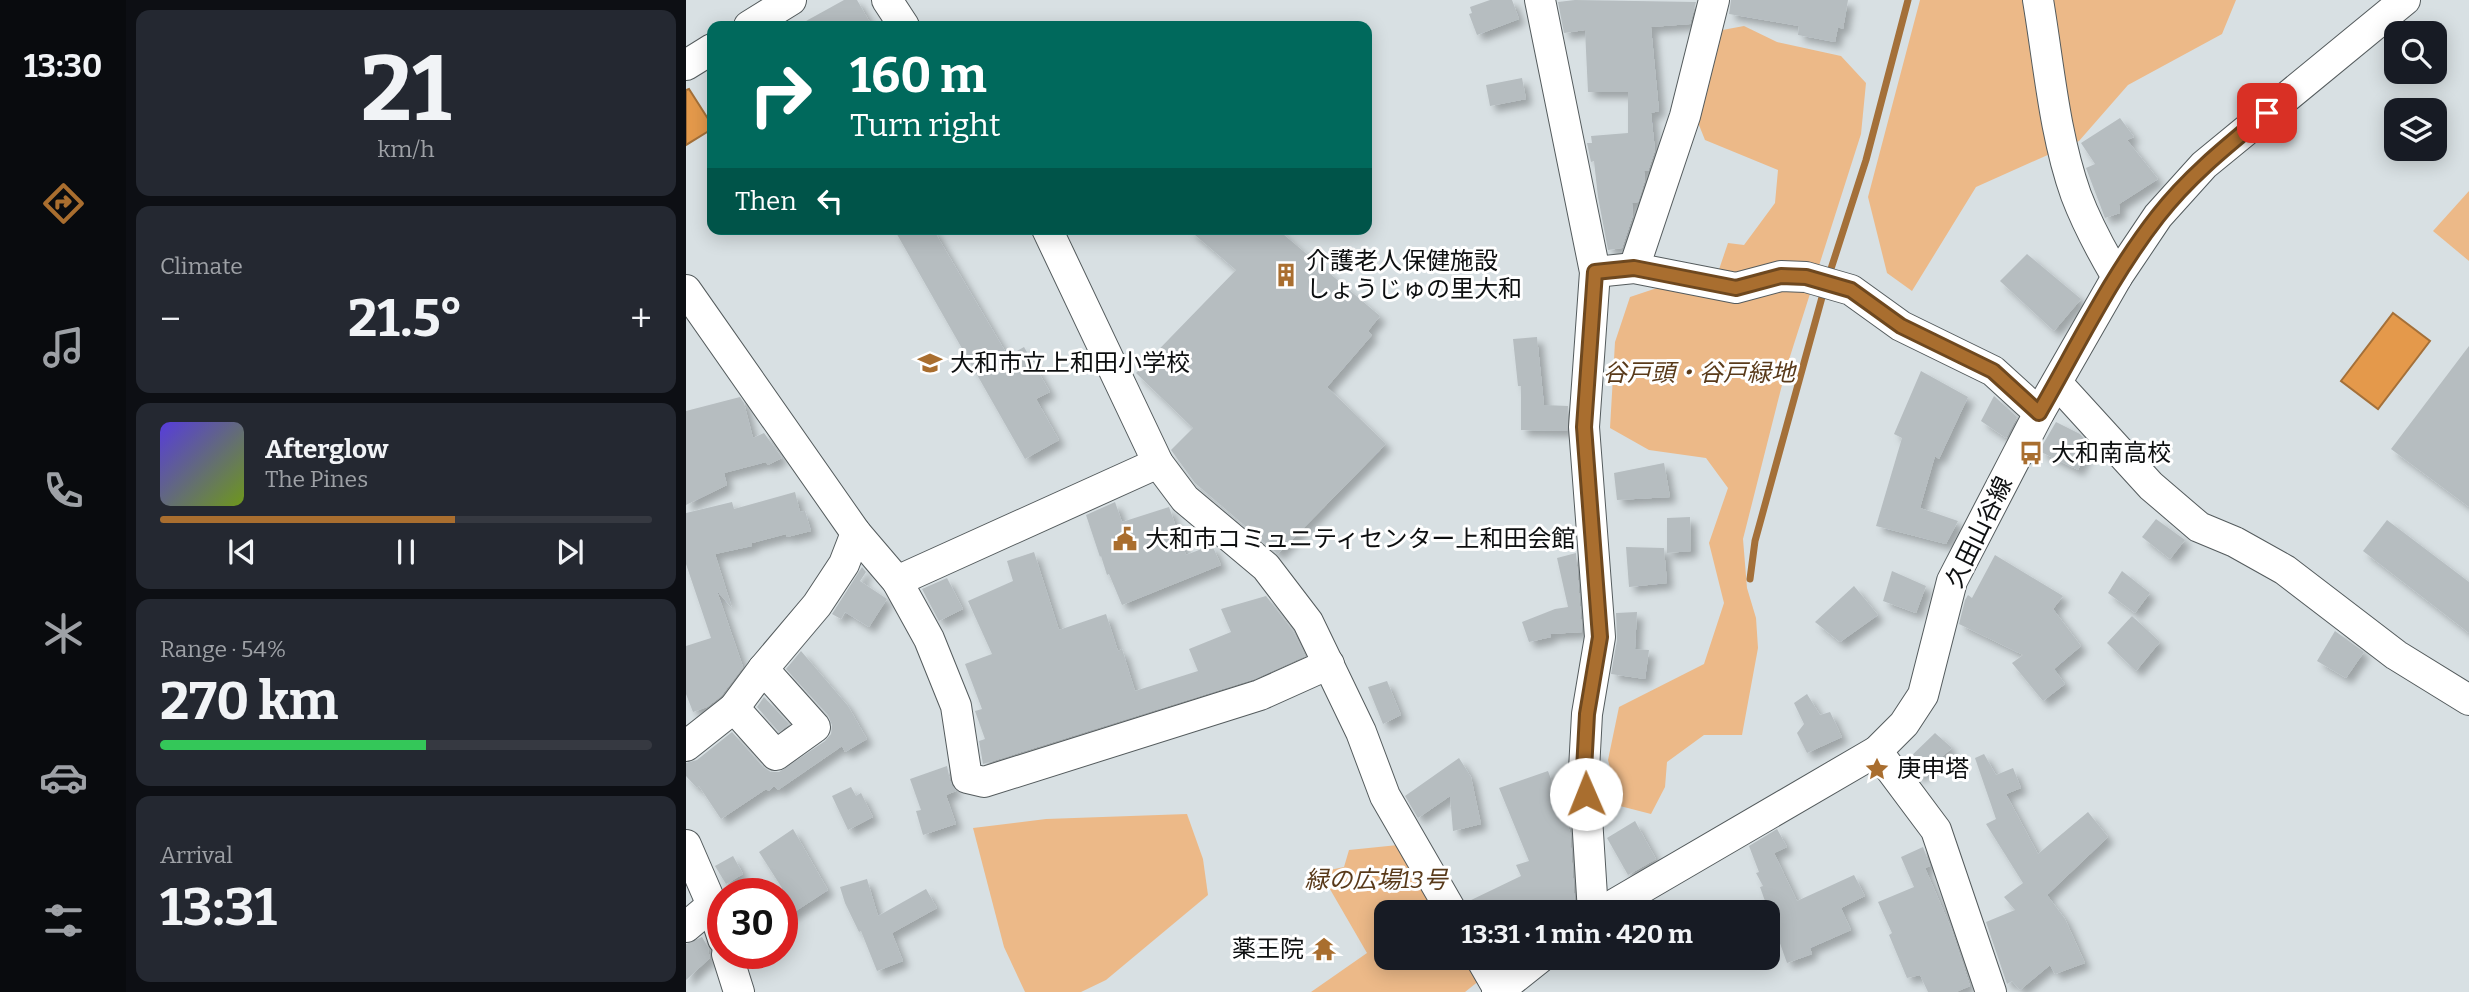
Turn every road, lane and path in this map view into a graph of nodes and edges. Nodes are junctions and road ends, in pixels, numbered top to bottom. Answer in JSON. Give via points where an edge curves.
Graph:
{"nodes":[{"id":1,"x":791,"y":0,"type":"edge"},
{"id":2,"x":887,"y":0,"type":"edge"},
{"id":3,"x":1541,"y":0,"type":"edge"},
{"id":4,"x":1714,"y":0,"type":"edge"},
{"id":5,"x":2038,"y":0,"type":"edge"},
{"id":6,"x":2405,"y":0,"type":"edge"},
{"id":7,"x":757,"y":21,"type":"edge"},
{"id":8,"x":901,"y":21,"type":"edge"},
{"id":9,"x":707,"y":52,"type":"edge"},
{"id":10,"x":686,"y":65,"type":"edge"},
{"id":11,"x":1050,"y":235,"type":"edge"},
{"id":12,"x":1634,"y":268,"type":"junction"},
{"id":13,"x":1595,"y":272,"type":"junction"},
{"id":14,"x":2117,"y":277,"type":"junction"},
{"id":15,"x":686,"y":290,"type":"edge"},
{"id":16,"x":2057,"y":383,"type":"junction"},
{"id":17,"x":2039,"y":413,"type":"junction"},
{"id":18,"x":1158,"y":463,"type":"junction"},
{"id":19,"x":856,"y":533,"type":"junction"},
{"id":20,"x":897,"y":581,"type":"junction"},
{"id":21,"x":1329,"y":664,"type":"junction"},
{"id":22,"x":764,"y":669,"type":"junction"},
{"id":23,"x":2469,"y":700,"type":"edge"},
{"id":24,"x":734,"y":708,"type":"junction"},
{"id":25,"x":686,"y":746,"type":"edge"},
{"id":26,"x":1877,"y":751,"type":"junction"},
{"id":27,"x":686,"y":845,"type":"edge"},
{"id":28,"x":707,"y":893,"type":"edge"},
{"id":29,"x":1445,"y":900,"type":"edge"},
{"id":30,"x":1592,"y":900,"type":"edge"},
{"id":31,"x":1622,"y":900,"type":"edge"},
{"id":32,"x":707,"y":909,"type":"edge"},
{"id":33,"x":686,"y":927,"type":"edge"},
{"id":34,"x":732,"y":969,"type":"edge"},
{"id":35,"x":1487,"y":970,"type":"edge"},
{"id":36,"x":1525,"y":970,"type":"edge"},
{"id":37,"x":1498,"y":991,"type":"edge"},
{"id":38,"x":739,"y":992,"type":"edge"},
{"id":39,"x":1991,"y":992,"type":"edge"}],
"edges":[{"from":1,"to":7,"type":"street"},
{"from":2,"to":8,"type":"street"},
{"from":3,"to":13,"type":"street"},
{"from":4,"to":12,"type":"street","via":[[1685,116]]},
{"from":5,"to":14,"type":"street","via":[[2069,171],[2096,242]]},
{"from":6,"to":14,"type":"street","name":"久田山谷線","via":[[2204,165],[2158,216]]},
{"from":9,"to":10,"type":"street"},
{"from":11,"to":18,"type":"street"},
{"from":12,"to":13,"type":"street"},
{"from":12,"to":17,"type":"street","via":[[1736,288],[1781,276],[1806,277],[1851,290],[1901,326],[1993,371]]},
{"from":13,"to":30,"type":"street","via":[[1584,427],[1600,637],[1587,714],[1584,770]]},
{"from":14,"to":16,"type":"street","name":"久田山谷線"},
{"from":15,"to":19,"type":"street"},
{"from":16,"to":17,"type":"street","name":"久田山谷線"},
{"from":16,"to":23,"type":"street","via":[[2151,486],[2199,527],[2285,570],[2396,655]]},
{"from":17,"to":26,"type":"street","name":"久田山谷線","via":[[1952,581],[1923,695],[1904,724]]},
{"from":18,"to":20,"type":"street"},
{"from":18,"to":21,"type":"street","via":[[1185,499],[1266,567],[1308,622]]},
{"from":19,"to":20,"type":"street"},
{"from":19,"to":22,"type":"street","via":[[844,564],[817,605]]},
{"from":20,"to":21,"type":"street","via":[[929,639],[956,706],[967,778],[984,782],[1260,695]]},
{"from":21,"to":29,"type":"street","via":[[1385,796]]},
{"from":22,"to":24,"type":"street"},
{"from":22,"to":24,"type":"street","via":[[815,727],[776,755]]},
{"from":24,"to":25,"type":"street"},
{"from":26,"to":31,"type":"street","name":"久田山谷線"},
{"from":26,"to":39,"type":"street","via":[[1936,830]]},
{"from":27,"to":28,"type":"street"},
{"from":32,"to":33,"type":"street"},
{"from":34,"to":38,"type":"street"},
{"from":35,"to":37,"type":"street"},
{"from":36,"to":37,"type":"street"}]}
